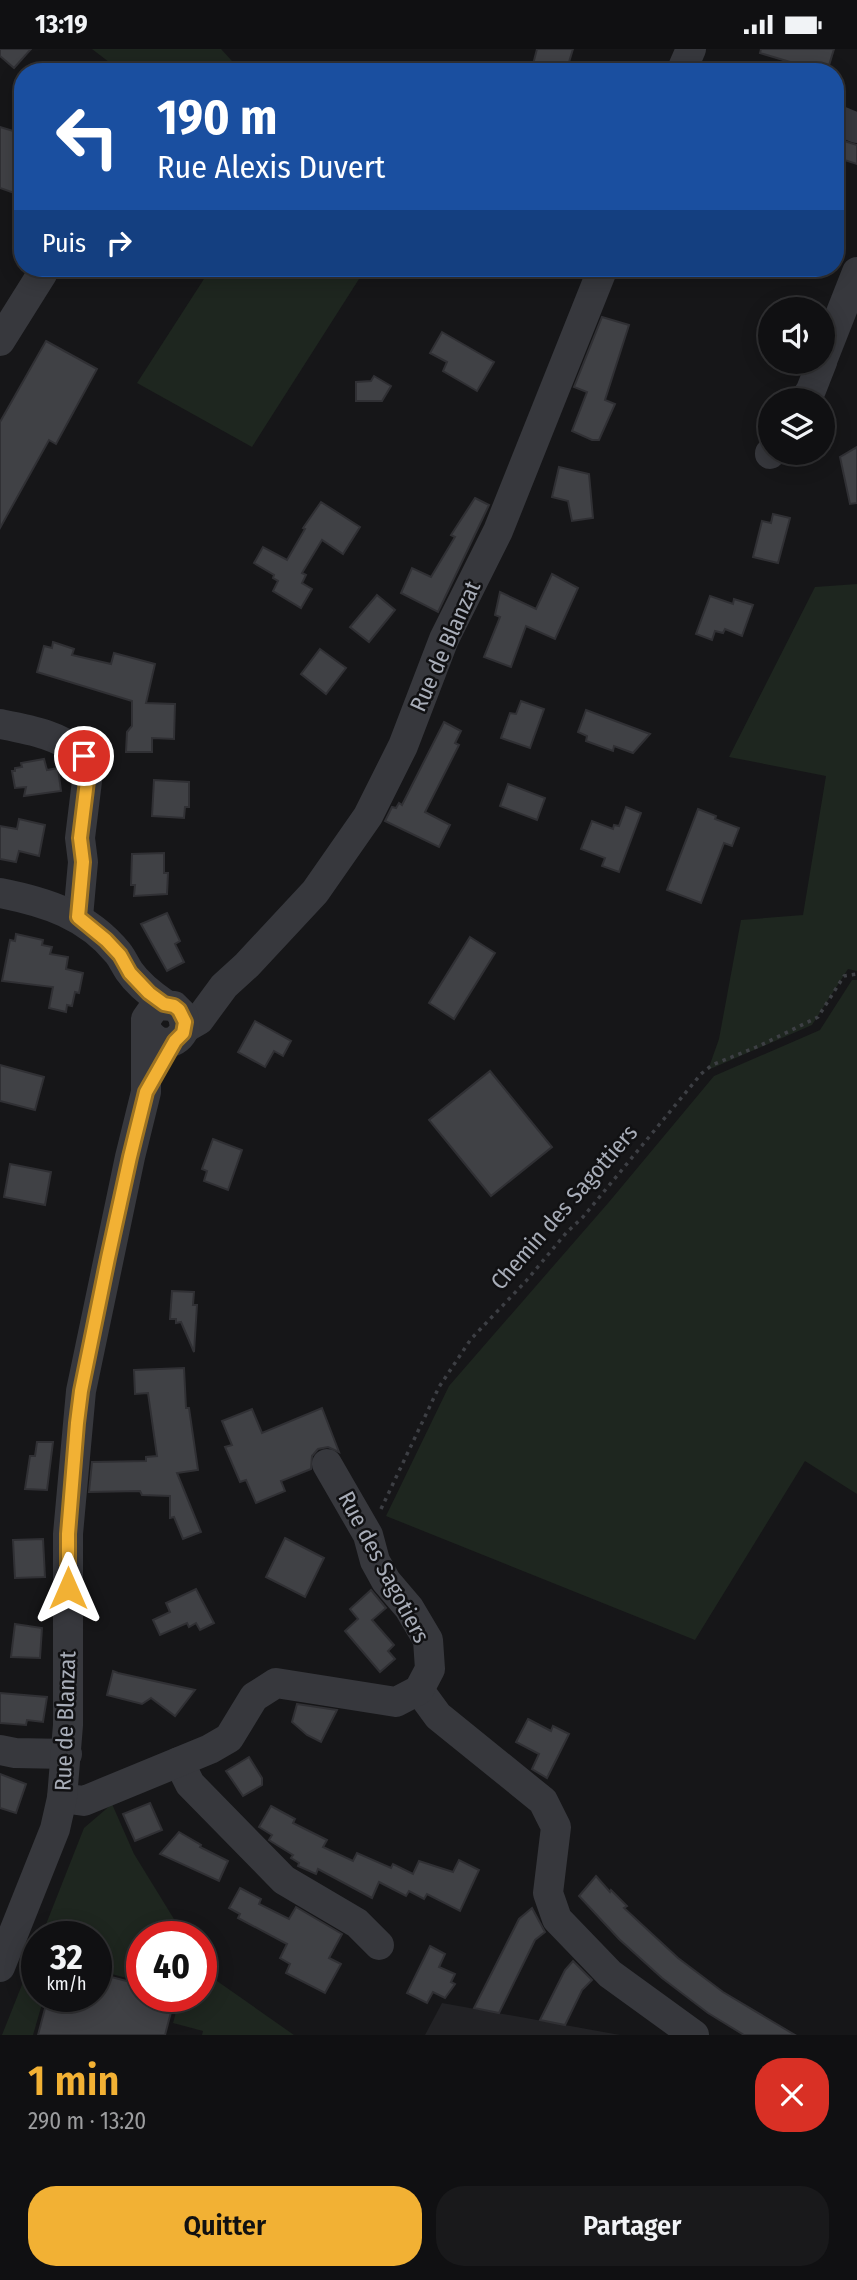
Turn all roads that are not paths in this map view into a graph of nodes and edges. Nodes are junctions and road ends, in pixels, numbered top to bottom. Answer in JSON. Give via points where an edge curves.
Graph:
{"nodes":[{"id":1,"x":857,"y":272,"type":"edge"},
{"id":2,"x":40,"y":277,"type":"edge"},
{"id":3,"x":599,"y":277,"type":"edge"},
{"id":4,"x":835,"y":329,"type":"edge"},
{"id":5,"x":0,"y":341,"type":"edge"},
{"id":6,"x":0,"y":724,"type":"edge"},
{"id":7,"x":0,"y":893,"type":"edge"},
{"id":8,"x":78,"y":917,"type":"junction"},
{"id":9,"x":165,"y":1023,"type":"junction"},
{"id":10,"x":327,"y":1464,"type":"dead end"},
{"id":11,"x":419,"y":1690,"type":"junction"},
{"id":12,"x":0,"y":1750,"type":"edge"},
{"id":13,"x":67,"y":1754,"type":"junction"},
{"id":14,"x":178,"y":1762,"type":"junction"},
{"id":15,"x":62,"y":1798,"type":"junction"},
{"id":16,"x":379,"y":1945,"type":"dead end"},
{"id":17,"x":0,"y":1967,"type":"edge"},
{"id":18,"x":694,"y":2035,"type":"edge"}],
"edges":[{"from":1,"to":4,"type":"street"},
{"from":2,"to":5,"type":"street"},
{"from":3,"to":9,"type":"street","name":"Rue de Blanzat","via":[[498,531],[444,639],[403,746],[368,816],[315,892],[224,986],[199,1020]]},
{"from":6,"to":8,"type":"street","via":[[69,743],[84,756],[87,781]]},
{"from":7,"to":8,"type":"street"},
{"from":8,"to":9,"type":"street","via":[[120,955]]},
{"from":9,"to":13,"type":"street","name":"Rue de Blanzat","via":[[130,1157],[81,1391],[68,1534]]},
{"from":10,"to":11,"type":"street","name":"Rue des Sagotiers","via":[[368,1535],[386,1581],[428,1640],[430,1669]]},
{"from":11,"to":14,"type":"street","via":[[396,1702],[276,1683],[254,1697],[229,1738]]},
{"from":11,"to":18,"type":"street","via":[[438,1716],[543,1801],[556,1827],[548,1893],[557,1919],[610,1973]]},
{"from":12,"to":13,"type":"street"},
{"from":13,"to":15,"type":"street","name":"Rue de Blanzat"},
{"from":14,"to":15,"type":"street","via":[[84,1801]]},
{"from":14,"to":16,"type":"street","via":[[190,1784],[284,1880],[357,1923]]},
{"from":15,"to":17,"type":"street","name":"Rue de Blanzat","via":[[55,1829]]}]}
